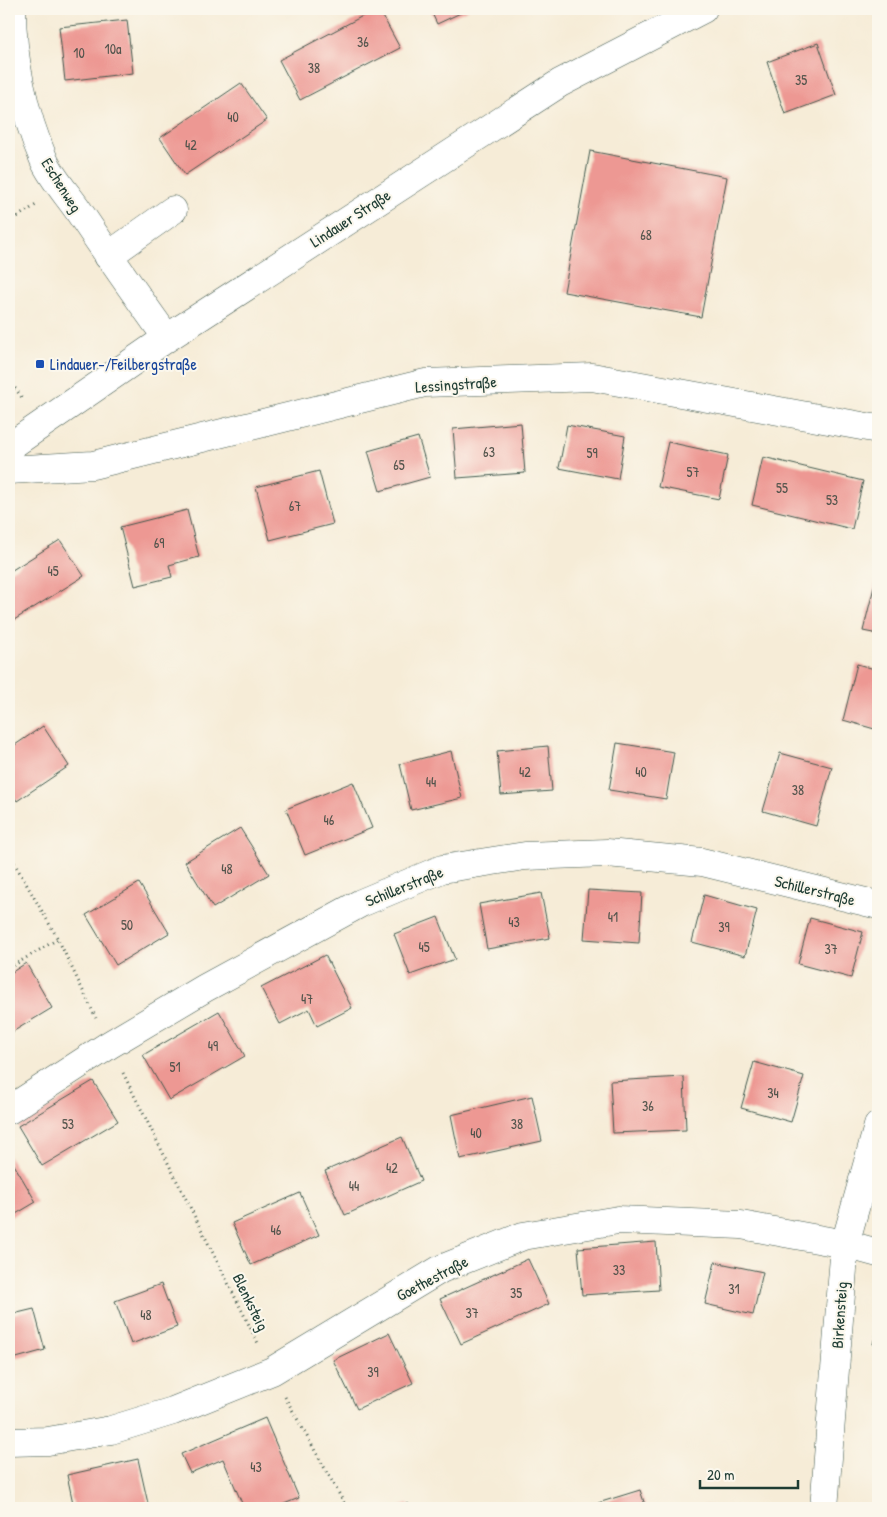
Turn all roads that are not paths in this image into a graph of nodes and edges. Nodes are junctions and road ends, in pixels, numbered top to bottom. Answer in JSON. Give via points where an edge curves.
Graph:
{"nodes":[{"id":1,"x":12,"y":9,"type":"edge"},
{"id":2,"x":699,"y":10,"type":"edge"},
{"id":3,"x":172,"y":210,"type":"dead end"},
{"id":4,"x":108,"y":256,"type":"junction"},
{"id":5,"x":167,"y":338,"type":"junction"},
{"id":6,"x":878,"y":429,"type":"edge"},
{"id":7,"x":9,"y":447,"type":"edge"},
{"id":8,"x":9,"y":470,"type":"edge"},
{"id":9,"x":878,"y":905,"type":"edge"},
{"id":10,"x":9,"y":1110,"type":"edge"},
{"id":11,"x":878,"y":1126,"type":"edge"},
{"id":12,"x":845,"y":1244,"type":"junction"},
{"id":13,"x":878,"y":1253,"type":"edge"},
{"id":14,"x":9,"y":1442,"type":"edge"},
{"id":15,"x":824,"y":1508,"type":"edge"}],
"edges":[{"from":1,"to":4,"type":"street","name":"Eschenweg","via":[[20,77],[30,120],[45,162]]},
{"from":2,"to":5,"type":"street","name":"Lindauer Straße","via":[[560,83]]},
{"from":3,"to":4,"type":"street"},
{"from":4,"to":5,"type":"street","name":"Eschenweg"},
{"from":5,"to":7,"type":"street","name":"Lindauer Straße"},
{"from":6,"to":8,"type":"street","name":"Lessingstraße","via":[[592,377],[425,383],[93,465]]},
{"from":9,"to":10,"type":"street","name":"Schillerstraße","via":[[702,862],[607,853],[525,856],[442,869],[361,903],[206,988]]},
{"from":11,"to":12,"type":"street","name":"Birkensteig"},
{"from":12,"to":13,"type":"street","name":"Goethestraße"},
{"from":12,"to":14,"type":"street","name":"Goethestraße","via":[[741,1225],[618,1220],[523,1236],[441,1269],[272,1371],[172,1411],[111,1430],[48,1441]]},
{"from":12,"to":15,"type":"street","name":"Birkensteig"}]}
